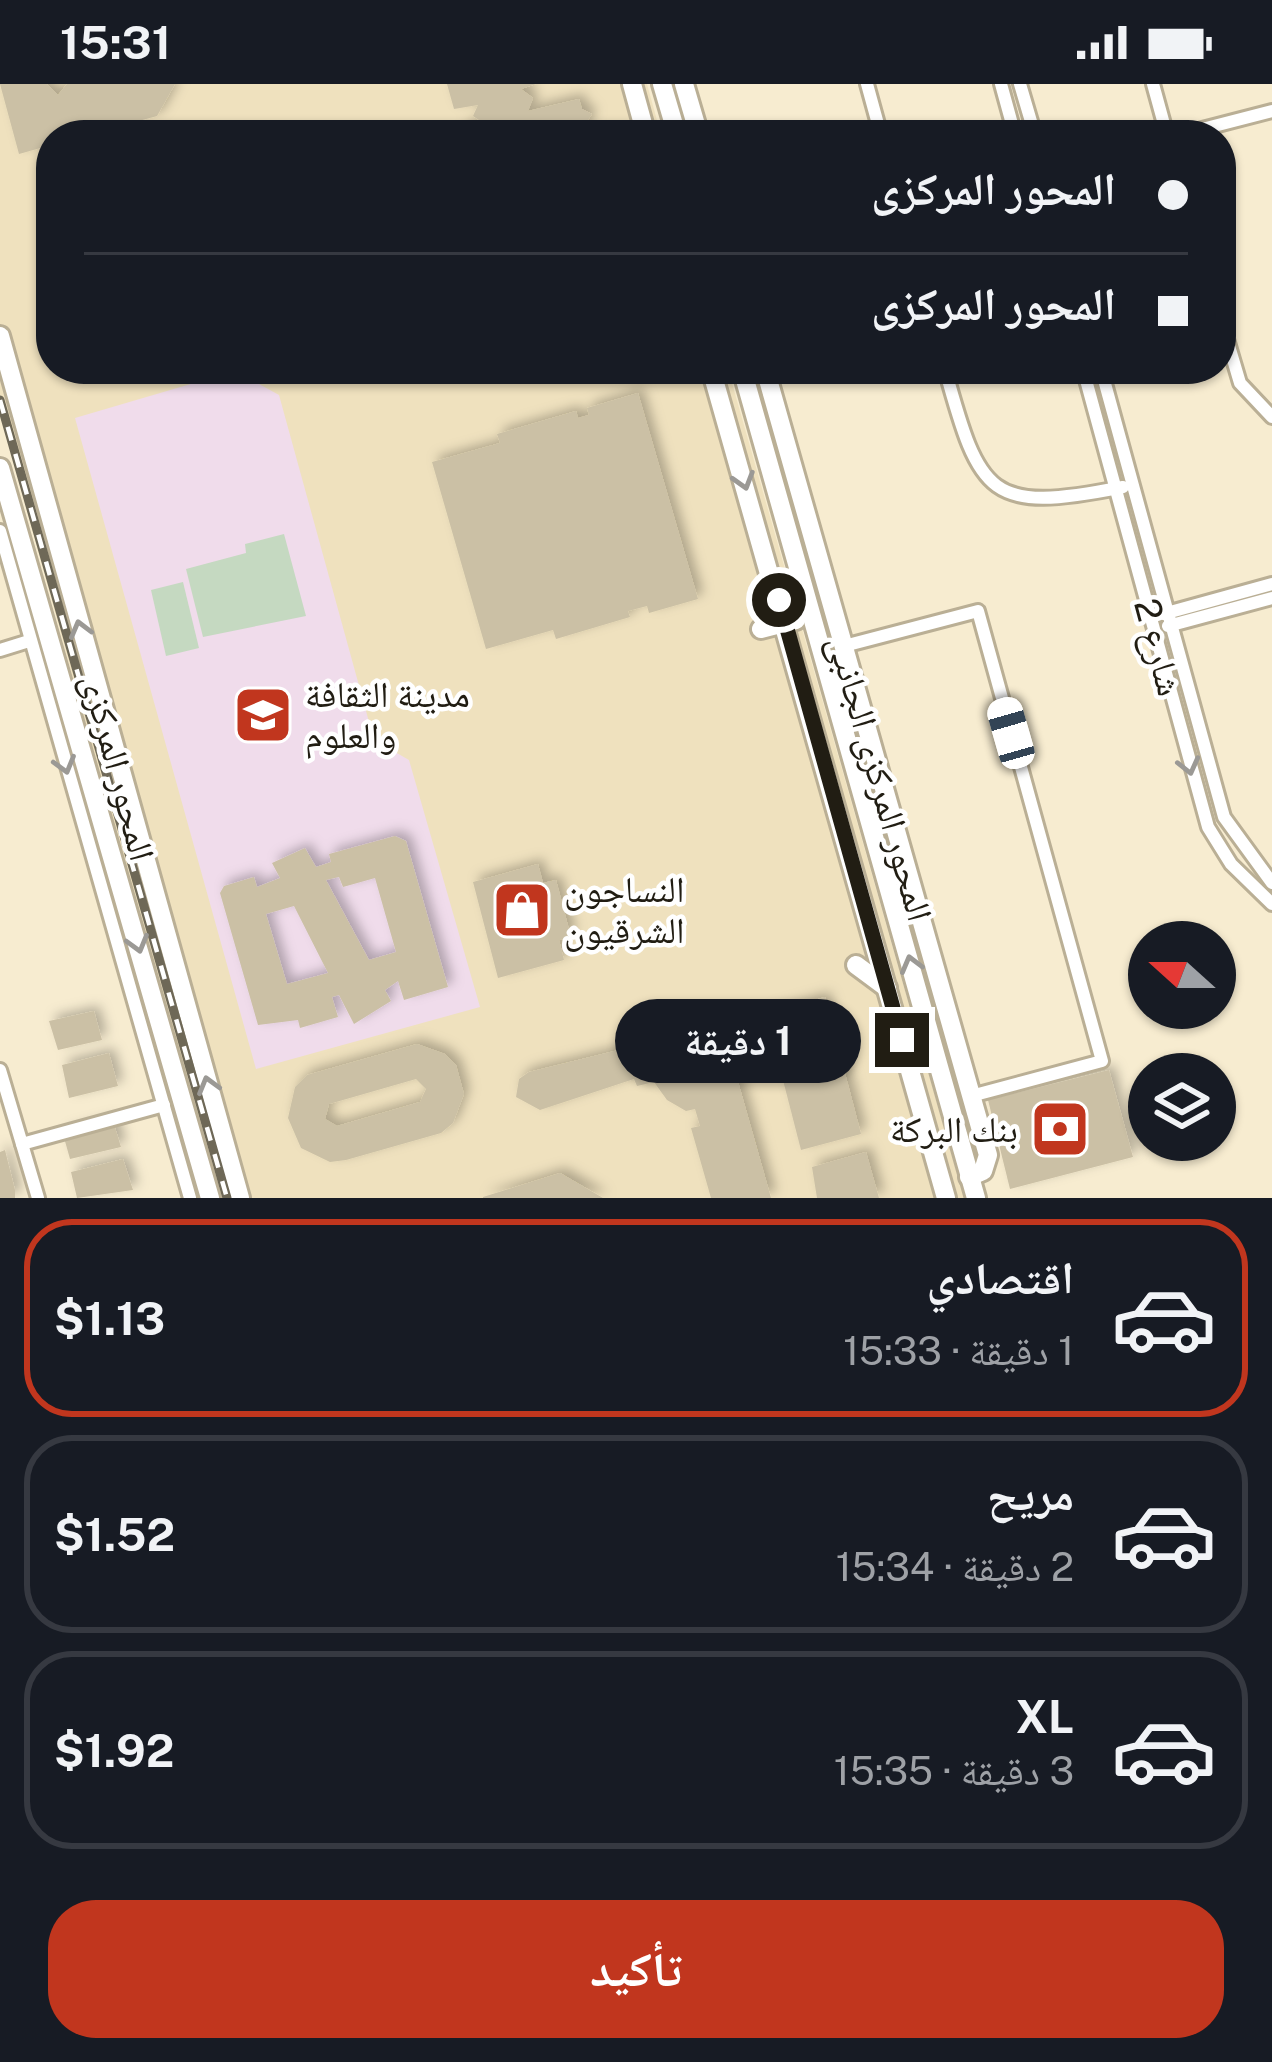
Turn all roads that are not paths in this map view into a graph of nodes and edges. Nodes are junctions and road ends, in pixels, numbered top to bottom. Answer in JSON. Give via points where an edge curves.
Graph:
{"nodes":[{"id":1,"x":632,"y":84,"type":"edge"},
{"id":2,"x":662,"y":84,"type":"edge"},
{"id":3,"x":684,"y":84,"type":"edge"},
{"id":4,"x":867,"y":84,"type":"edge"},
{"id":5,"x":1001,"y":84,"type":"edge"},
{"id":6,"x":1020,"y":84,"type":"edge"},
{"id":7,"x":1154,"y":84,"type":"edge"},
{"id":8,"x":1272,"y":111,"type":"edge"},
{"id":9,"x":642,"y":120,"type":"edge"},
{"id":10,"x":673,"y":120,"type":"edge"},
{"id":11,"x":695,"y":120,"type":"edge"},
{"id":12,"x":877,"y":120,"type":"edge"},
{"id":13,"x":1012,"y":120,"type":"edge"},
{"id":14,"x":1031,"y":120,"type":"edge"},
{"id":15,"x":1163,"y":120,"type":"edge"},
{"id":16,"x":1236,"y":120,"type":"edge"},
{"id":17,"x":0,"y":336,"type":"edge"},
{"id":18,"x":1236,"y":370,"type":"edge"},
{"id":19,"x":717,"y":384,"type":"edge"},
{"id":20,"x":746,"y":384,"type":"edge"},
{"id":21,"x":769,"y":384,"type":"edge"},
{"id":22,"x":949,"y":384,"type":"edge"},
{"id":23,"x":1086,"y":384,"type":"edge"},
{"id":24,"x":1105,"y":384,"type":"edge"},
{"id":25,"x":1272,"y":417,"type":"edge"},
{"id":26,"x":0,"y":468,"type":"edge"},
{"id":27,"x":1132,"y":485,"type":"junction"},
{"id":28,"x":1116,"y":489,"type":"junction"},
{"id":29,"x":0,"y":531,"type":"edge"},
{"id":30,"x":1272,"y":584,"type":"edge"},
{"id":31,"x":1272,"y":598,"type":"edge"},
{"id":32,"x":812,"y":615,"type":"junction"},
{"id":33,"x":1169,"y":619,"type":"junction"},
{"id":34,"x":785,"y":623,"type":"junction"},
{"id":35,"x":1153,"y":623,"type":"junction"},
{"id":36,"x":761,"y":629,"type":"dead end"},
{"id":37,"x":29,"y":641,"type":"junction"},
{"id":38,"x":844,"y":646,"type":"junction"},
{"id":39,"x":0,"y":650,"type":"edge"},
{"id":40,"x":860,"y":775,"type":"junction"},
{"id":41,"x":882,"y":783,"type":"junction"},
{"id":42,"x":1272,"y":883,"type":"edge"},
{"id":43,"x":114,"y":896,"type":"junction"},
{"id":44,"x":1266,"y":900,"type":"edge"},
{"id":45,"x":856,"y":965,"type":"dead end"},
{"id":46,"x":887,"y":988,"type":"junction"},
{"id":47,"x":0,"y":1070,"type":"edge"},
{"id":48,"x":971,"y":1096,"type":"junction"},
{"id":49,"x":164,"y":1105,"type":"junction"},
{"id":50,"x":22,"y":1144,"type":"junction"},
{"id":51,"x":969,"y":1177,"type":"junction"},
{"id":52,"x":38,"y":1198,"type":"edge"},
{"id":53,"x":190,"y":1198,"type":"edge"},
{"id":54,"x":210,"y":1198,"type":"edge"},
{"id":55,"x":240,"y":1198,"type":"edge"},
{"id":56,"x":946,"y":1198,"type":"edge"},
{"id":57,"x":976,"y":1198,"type":"edge"}],
"edges":[{"from":1,"to":9,"type":"main road"},
{"from":2,"to":10,"type":"main road"},
{"from":3,"to":11,"type":"main road"},
{"from":4,"to":12,"type":"street"},
{"from":5,"to":13,"type":"street"},
{"from":6,"to":14,"type":"street"},
{"from":7,"to":15,"type":"street"},
{"from":8,"to":16,"type":"street"},
{"from":55,"to":17,"type":"main road","name":"المحور المركزى","one_way":true},
{"from":18,"to":25,"type":"street"},
{"from":19,"to":34,"type":"main road","one_way":true},
{"from":20,"to":32,"type":"main road"},
{"from":21,"to":38,"type":"main road","name":"المحور المركزى الجانبى"},
{"from":22,"to":28,"type":"street","via":[[967,449],[985,479],[1015,498],[1051,502]]},
{"from":23,"to":28,"type":"street","name":"شارع 2"},
{"from":24,"to":27,"type":"street","name":"شارع 2"},
{"from":26,"to":43,"type":"main road","name":"المحور المركزى"},
{"from":27,"to":28,"type":"street"},
{"from":27,"to":33,"type":"street","name":"شارع 2"},
{"from":28,"to":35,"type":"street","name":"شارع 2"},
{"from":29,"to":37,"type":"street"},
{"from":30,"to":33,"type":"street"},
{"from":31,"to":33,"type":"street"},
{"from":32,"to":34,"type":"main road"},
{"from":32,"to":40,"type":"main road"},
{"from":33,"to":35,"type":"street"},
{"from":33,"to":42,"type":"street","name":"شارع 2","via":[[1224,817]]},
{"from":34,"to":36,"type":"main road"},
{"from":34,"to":46,"type":"main road"},
{"from":35,"to":44,"type":"street","name":"شارع 2","one_way":true,"via":[[1208,827]]},
{"from":37,"to":39,"type":"street"},
{"from":37,"to":43,"type":"street","one_way":true},
{"from":38,"to":41,"type":"main road","name":"المحور المركزى الجانبى"},
{"from":38,"to":48,"type":"street","via":[[978,611],[1102,1061]]},
{"from":40,"to":41,"type":"main road"},
{"from":51,"to":40,"type":"main road","one_way":true},
{"from":41,"to":48,"type":"main road","name":"المحور المركزى الجانبى"},
{"from":42,"to":44,"type":"street"},
{"from":43,"to":49,"type":"street"},
{"from":43,"to":54,"type":"main road","name":"المحور المركزى","one_way":true},
{"from":45,"to":46,"type":"main road"},
{"from":46,"to":56,"type":"main road"},
{"from":47,"to":50,"type":"street"},
{"from":48,"to":51,"type":"main road","name":"المحور المركزى الجانبى","via":[[988,1161]]},
{"from":49,"to":50,"type":"street"},
{"from":49,"to":53,"type":"street"},
{"from":50,"to":52,"type":"street"},
{"from":51,"to":57,"type":"main road"}]}
